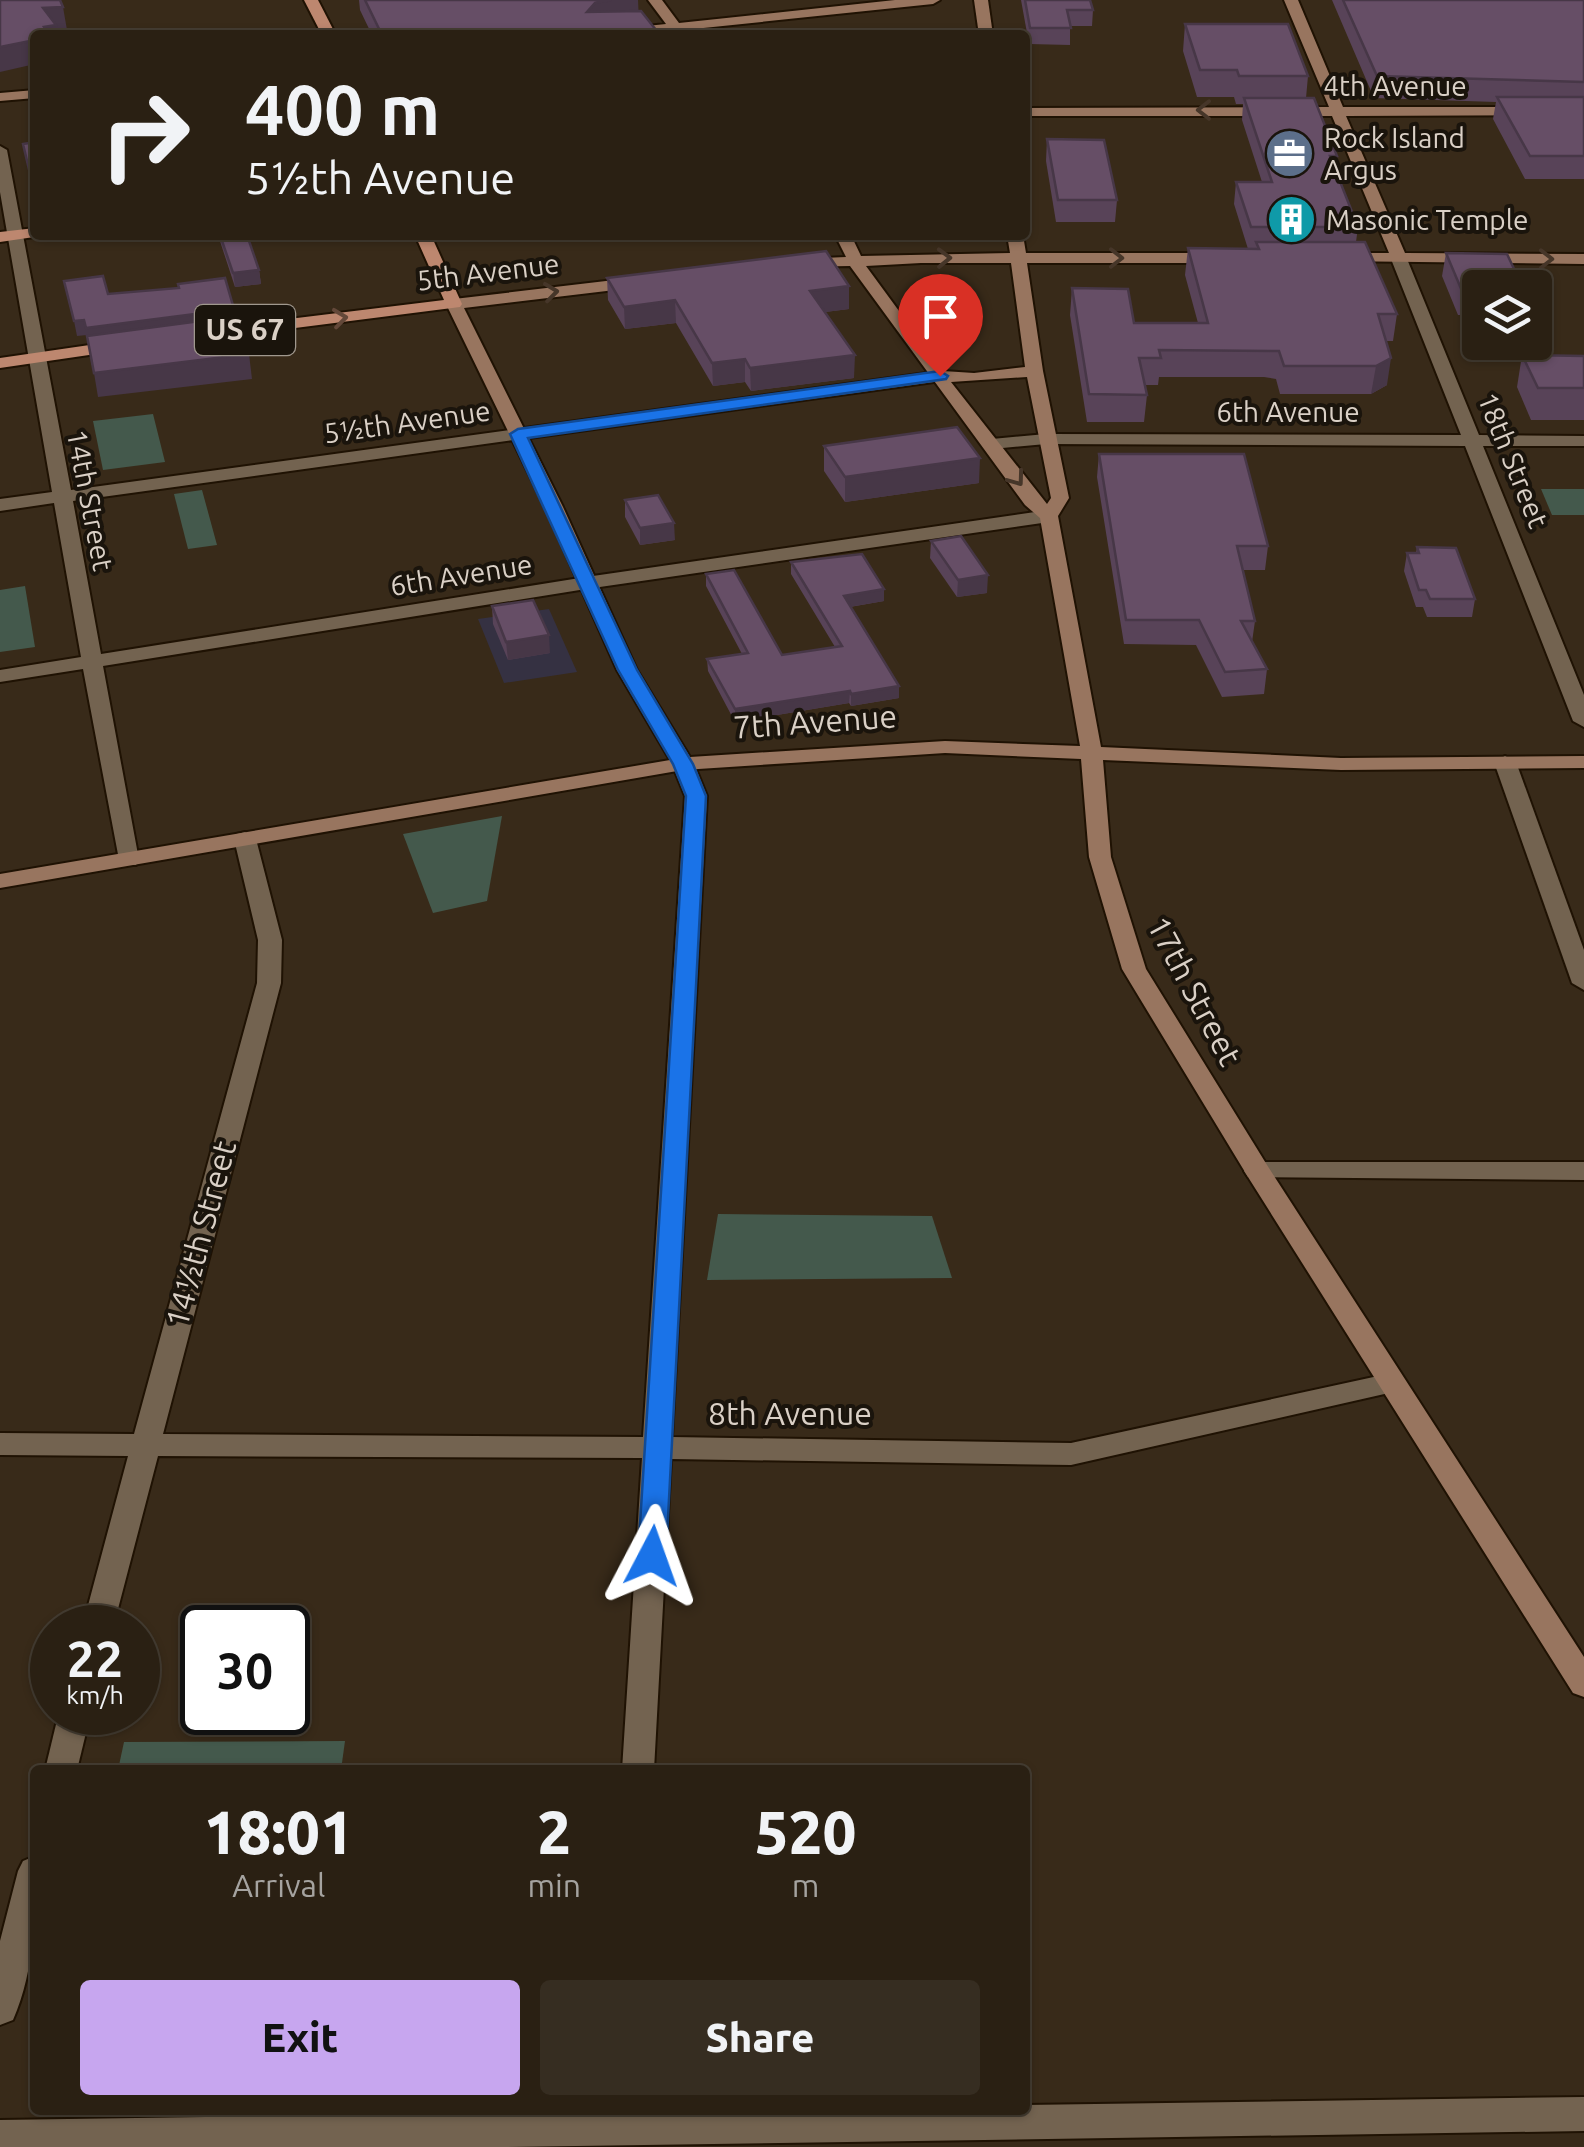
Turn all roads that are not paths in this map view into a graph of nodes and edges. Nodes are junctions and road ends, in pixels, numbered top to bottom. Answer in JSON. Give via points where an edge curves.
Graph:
{"nodes":[{"id":1,"x":310,"y":0,"type":"edge"},
{"id":2,"x":655,"y":0,"type":"edge"},
{"id":3,"x":934,"y":0,"type":"edge"},
{"id":4,"x":980,"y":0,"type":"edge"},
{"id":5,"x":1291,"y":0,"type":"edge"},
{"id":6,"x":326,"y":30,"type":"edge"},
{"id":7,"x":677,"y":30,"type":"edge"},
{"id":8,"x":686,"y":30,"type":"edge"},
{"id":9,"x":985,"y":30,"type":"edge"},
{"id":10,"x":30,"y":94,"type":"edge"},
{"id":11,"x":0,"y":97,"type":"edge"},
{"id":12,"x":1337,"y":110,"type":"junction"},
{"id":13,"x":1584,"y":111,"type":"edge"},
{"id":14,"x":1030,"y":112,"type":"edge"},
{"id":15,"x":0,"y":150,"type":"edge"},
{"id":16,"x":17,"y":235,"type":"edge"},
{"id":17,"x":425,"y":240,"type":"edge"},
{"id":18,"x":846,"y":240,"type":"edge"},
{"id":19,"x":1016,"y":240,"type":"edge"},
{"id":20,"x":1018,"y":258,"type":"junction"},
{"id":21,"x":1237,"y":258,"type":"edge"},
{"id":22,"x":1329,"y":258,"type":"edge"},
{"id":23,"x":858,"y":259,"type":"junction"},
{"id":24,"x":1399,"y":259,"type":"junction"},
{"id":25,"x":1584,"y":259,"type":"edge"},
{"id":26,"x":777,"y":266,"type":"edge"},
{"id":27,"x":664,"y":279,"type":"edge"},
{"id":28,"x":454,"y":304,"type":"junction"},
{"id":29,"x":187,"y":337,"type":"edge"},
{"id":30,"x":148,"y":342,"type":"edge"},
{"id":31,"x":35,"y":357,"type":"junction"},
{"id":32,"x":0,"y":363,"type":"edge"},
{"id":33,"x":1034,"y":372,"type":"junction"},
{"id":34,"x":940,"y":376,"type":"junction"},
{"id":35,"x":518,"y":434,"type":"junction"},
{"id":36,"x":1046,"y":439,"type":"junction"},
{"id":37,"x":1474,"y":441,"type":"junction"},
{"id":38,"x":1584,"y":442,"type":"edge"},
{"id":39,"x":992,"y":444,"type":"junction"},
{"id":40,"x":60,"y":497,"type":"junction"},
{"id":41,"x":0,"y":505,"type":"edge"},
{"id":42,"x":1050,"y":516,"type":"junction"},
{"id":43,"x":586,"y":583,"type":"junction"},
{"id":44,"x":91,"y":663,"type":"junction"},
{"id":45,"x":0,"y":676,"type":"edge"},
{"id":46,"x":1584,"y":721,"type":"edge"},
{"id":47,"x":1091,"y":750,"type":"junction"},
{"id":48,"x":1505,"y":762,"type":"junction"},
{"id":49,"x":1584,"y":762,"type":"edge"},
{"id":50,"x":683,"y":764,"type":"junction"},
{"id":51,"x":244,"y":839,"type":"junction"},
{"id":52,"x":128,"y":860,"type":"junction"},
{"id":53,"x":0,"y":881,"type":"edge"},
{"id":54,"x":1584,"y":983,"type":"edge"},
{"id":55,"x":1257,"y":1171,"type":"junction"},
{"id":56,"x":1584,"y":1171,"type":"edge"},
{"id":57,"x":1392,"y":1383,"type":"junction"},
{"id":58,"x":0,"y":1444,"type":"edge"},
{"id":59,"x":143,"y":1445,"type":"junction"},
{"id":60,"x":659,"y":1449,"type":"junction"},
{"id":61,"x":103,"y":1605,"type":"edge"},
{"id":62,"x":1584,"y":1684,"type":"edge"},
{"id":63,"x":69,"y":1735,"type":"edge"},
{"id":64,"x":61,"y":1765,"type":"edge"},
{"id":65,"x":638,"y":1765,"type":"edge"},
{"id":66,"x":30,"y":1891,"type":"edge"},
{"id":67,"x":0,"y":2009,"type":"edge"},
{"id":68,"x":1584,"y":2114,"type":"edge"},
{"id":69,"x":615,"y":2128,"type":"edge"},
{"id":70,"x":0,"y":2137,"type":"edge"}],
"edges":[{"from":1,"to":6,"type":"main road"},
{"from":2,"to":7,"type":"street"},
{"from":3,"to":8,"type":"street"},
{"from":4,"to":9,"type":"street"},
{"from":5,"to":12,"type":"street","name":"18th Street"},
{"from":10,"to":11,"type":"street"},
{"from":12,"to":13,"type":"street","name":"4th Avenue"},
{"from":12,"to":14,"type":"street","name":"4th Avenue","one_way":true},
{"from":12,"to":24,"type":"street","name":"18th Street"},
{"from":15,"to":16,"type":"street","name":"14th Street"},
{"from":16,"to":31,"type":"street","name":"14th Street"},
{"from":17,"to":28,"type":"main road"},
{"from":18,"to":23,"type":"street"},
{"from":19,"to":20,"type":"street","name":"17th Street"},
{"from":20,"to":21,"type":"street","one_way":true},
{"from":23,"to":20,"type":"street","one_way":true},
{"from":20,"to":33,"type":"street","name":"17th Street"},
{"from":22,"to":24,"type":"street"},
{"from":23,"to":26,"type":"street"},
{"from":23,"to":34,"type":"street"},
{"from":24,"to":25,"type":"street","one_way":true},
{"from":24,"to":37,"type":"street","name":"18th Street"},
{"from":28,"to":27,"type":"street","name":"5th Avenue","one_way":true},
{"from":29,"to":28,"type":"main road","name":"5th Avenue","number":"US 67","one_way":true},
{"from":28,"to":35,"type":"street"},
{"from":30,"to":31,"type":"main road","number":"US 67"},
{"from":31,"to":32,"type":"main road","number":"US 67"},
{"from":31,"to":40,"type":"street","name":"14th Street"},
{"from":33,"to":34,"type":"street"},
{"from":33,"to":36,"type":"street","name":"17th Street"},
{"from":34,"to":35,"type":"street","name":"5½th Avenue"},
{"from":34,"to":39,"type":"street"},
{"from":35,"to":40,"type":"street","name":"5½th Avenue"},
{"from":35,"to":43,"type":"street"},
{"from":36,"to":37,"type":"street","name":"6th Avenue"},
{"from":36,"to":39,"type":"street","name":"6th Avenue"},
{"from":36,"to":42,"type":"street","name":"17th Street","via":[[1060,498]]},
{"from":37,"to":38,"type":"street","name":"6th Avenue"},
{"from":37,"to":46,"type":"street","name":"18th Street"},
{"from":39,"to":42,"type":"street","one_way":true},
{"from":40,"to":41,"type":"street","name":"5½th Avenue"},
{"from":40,"to":44,"type":"street","name":"14th Street"},
{"from":42,"to":43,"type":"street","name":"6th Avenue"},
{"from":42,"to":47,"type":"street","name":"17th Street"},
{"from":43,"to":44,"type":"street","name":"6th Avenue"},
{"from":43,"to":50,"type":"street"},
{"from":44,"to":45,"type":"street","name":"6th Avenue"},
{"from":44,"to":52,"type":"street","name":"14th Street"},
{"from":47,"to":48,"type":"street","name":"7th Avenue","via":[[1341,764]]},
{"from":47,"to":50,"type":"street","name":"7th Avenue","via":[[902,748]]},
{"from":47,"to":55,"type":"street","name":"17th Street","via":[[1100,857],[1134,969]]},
{"from":48,"to":49,"type":"street","name":"7th Avenue"},
{"from":48,"to":54,"type":"street"},
{"from":50,"to":51,"type":"street","name":"7th Avenue"},
{"from":50,"to":60,"type":"street","via":[[696,796]]},
{"from":51,"to":52,"type":"street","name":"7th Avenue"},
{"from":51,"to":59,"type":"street","name":"14½th Street","via":[[270,940],[270,983]]},
{"from":52,"to":53,"type":"street","name":"7th Avenue"},
{"from":55,"to":56,"type":"street"},
{"from":55,"to":57,"type":"street","name":"17th Street"},
{"from":57,"to":60,"type":"street","name":"8th Avenue","via":[[1071,1454]]},
{"from":57,"to":62,"type":"street","name":"17th Street"},
{"from":58,"to":59,"type":"street","name":"8th Avenue"},
{"from":59,"to":60,"type":"street","name":"8th Avenue"},
{"from":59,"to":61,"type":"street","name":"14½th Street"},
{"from":60,"to":65,"type":"street"},
{"from":63,"to":64,"type":"street"},
{"from":66,"to":67,"type":"street"},
{"from":68,"to":69,"type":"street"},
{"from":69,"to":70,"type":"street"}]}
